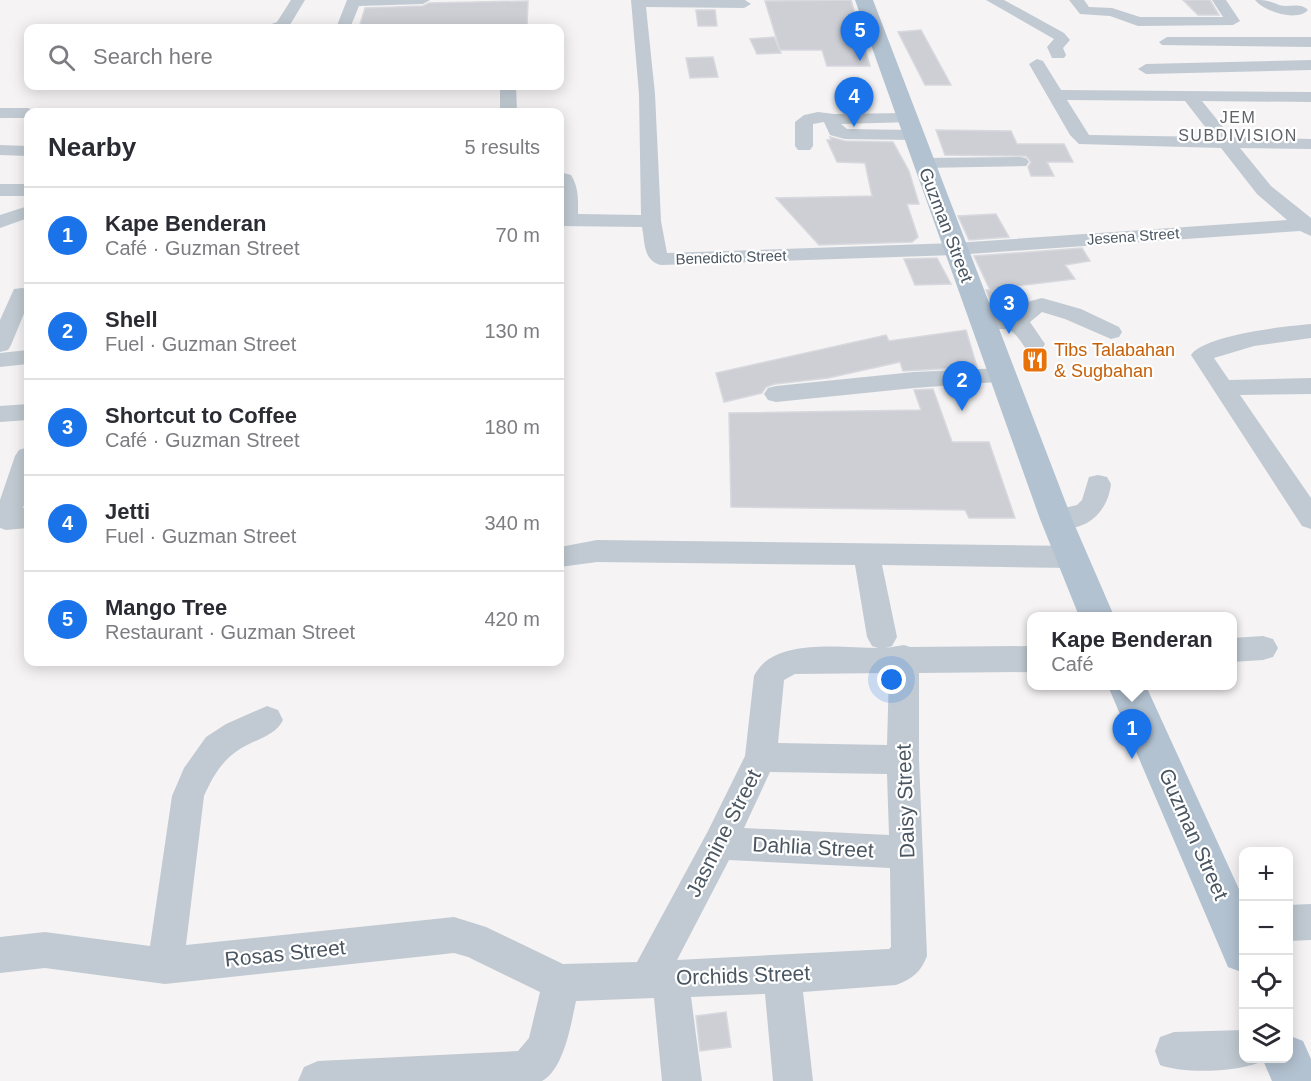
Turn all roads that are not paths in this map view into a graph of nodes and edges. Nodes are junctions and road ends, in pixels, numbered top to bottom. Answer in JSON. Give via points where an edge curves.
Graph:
{"nodes":[{"id":1,"x":298,"y":0,"type":"edge"},
{"id":2,"x":423,"y":0,"type":"edge"},
{"id":3,"x":993,"y":0,"type":"edge"},
{"id":4,"x":1076,"y":0,"type":"edge"},
{"id":5,"x":1219,"y":0,"type":"edge"},
{"id":6,"x":1262,"y":0,"type":"edge"},
{"id":7,"x":354,"y":1,"type":"edge"},
{"id":8,"x":638,"y":2,"type":"edge"},
{"id":9,"x":867,"y":2,"type":"edge"},
{"id":10,"x":744,"y":4,"type":"dead end"},
{"id":11,"x":1301,"y":10,"type":"dead end"},
{"id":12,"x":284,"y":24,"type":"edge"},
{"id":13,"x":345,"y":24,"type":"edge"},
{"id":14,"x":1167,"y":42,"type":"dead end"},
{"id":15,"x":1254,"y":42,"type":"junction"},
{"id":16,"x":1311,"y":42,"type":"edge"},
{"id":17,"x":1058,"y":55,"type":"dead end"},
{"id":18,"x":1037,"y":64,"type":"dead end"},
{"id":19,"x":1311,"y":65,"type":"edge"},
{"id":20,"x":1278,"y":66,"type":"junction"},
{"id":21,"x":1146,"y":69,"type":"dead end"},
{"id":22,"x":508,"y":90,"type":"edge"},
{"id":23,"x":1054,"y":95,"type":"junction"},
{"id":24,"x":1311,"y":97,"type":"edge"},
{"id":25,"x":1191,"y":98,"type":"junction"},
{"id":26,"x":509,"y":108,"type":"edge"},
{"id":27,"x":0,"y":113,"type":"edge"},
{"id":28,"x":24,"y":113,"type":"edge"},
{"id":29,"x":909,"y":126,"type":"junction"},
{"id":30,"x":1227,"y":142,"type":"junction"},
{"id":31,"x":1311,"y":144,"type":"edge"},
{"id":32,"x":804,"y":146,"type":"dead end"},
{"id":33,"x":0,"y":150,"type":"edge"},
{"id":34,"x":24,"y":151,"type":"edge"},
{"id":35,"x":1020,"y":162,"type":"dead end"},
{"id":36,"x":923,"y":163,"type":"junction"},
{"id":37,"x":564,"y":179,"type":"edge"},
{"id":38,"x":0,"y":190,"type":"edge"},
{"id":39,"x":24,"y":190,"type":"edge"},
{"id":40,"x":24,"y":213,"type":"edge"},
{"id":41,"x":564,"y":220,"type":"edge"},
{"id":42,"x":651,"y":220,"type":"junction"},
{"id":43,"x":0,"y":222,"type":"edge"},
{"id":44,"x":1309,"y":226,"type":"edge"},
{"id":45,"x":955,"y":249,"type":"junction"},
{"id":46,"x":17,"y":294,"type":"edge"},
{"id":47,"x":1012,"y":321,"type":"junction"},
{"id":48,"x":985,"y":323,"type":"junction"},
{"id":49,"x":1311,"y":331,"type":"edge"},
{"id":50,"x":1111,"y":332,"type":"dead end"},
{"id":51,"x":1034,"y":344,"type":"dead end"},
{"id":52,"x":0,"y":345,"type":"edge"},
{"id":53,"x":24,"y":357,"type":"edge"},
{"id":54,"x":0,"y":360,"type":"edge"},
{"id":55,"x":1003,"y":376,"type":"junction"},
{"id":56,"x":1311,"y":387,"type":"edge"},
{"id":57,"x":1223,"y":388,"type":"junction"},
{"id":58,"x":776,"y":394,"type":"dead end"},
{"id":59,"x":24,"y":412,"type":"edge"},
{"id":60,"x":0,"y":414,"type":"edge"},
{"id":61,"x":17,"y":464,"type":"edge"},
{"id":62,"x":1098,"y":484,"type":"dead end"},
{"id":63,"x":1056,"y":519,"type":"junction"},
{"id":64,"x":1311,"y":519,"type":"edge"},
{"id":65,"x":11,"y":520,"type":"edge"},
{"id":66,"x":564,"y":556,"type":"edge"},
{"id":67,"x":867,"y":556,"type":"junction"},
{"id":68,"x":1071,"y":557,"type":"junction"},
{"id":69,"x":1095,"y":612,"type":"edge"},
{"id":70,"x":893,"y":648,"type":"junction"},
{"id":71,"x":1263,"y":648,"type":"dead end"},
{"id":72,"x":1237,"y":650,"type":"edge"},
{"id":73,"x":1027,"y":660,"type":"edge"},
{"id":74,"x":1129,"y":690,"type":"edge"},
{"id":75,"x":267,"y":720,"type":"dead end"},
{"id":76,"x":761,"y":757,"type":"junction"},
{"id":77,"x":903,"y":760,"type":"junction"},
{"id":78,"x":720,"y":843,"type":"junction"},
{"id":79,"x":907,"y":852,"type":"junction"},
{"id":80,"x":1311,"y":922,"type":"edge"},
{"id":81,"x":1293,"y":923,"type":"edge"},
{"id":82,"x":1239,"y":931,"type":"edge"},
{"id":83,"x":910,"y":944,"type":"joint"},
{"id":84,"x":0,"y":955,"type":"edge"},
{"id":85,"x":165,"y":966,"type":"junction"},
{"id":86,"x":782,"y":975,"type":"junction"},
{"id":87,"x":659,"y":978,"type":"junction"},
{"id":88,"x":561,"y":982,"type":"junction"},
{"id":89,"x":1239,"y":1049,"type":"edge"},
{"id":90,"x":1174,"y":1051,"type":"dead end"},
{"id":91,"x":1288,"y":1063,"type":"edge"},
{"id":92,"x":318,"y":1081,"type":"edge"},
{"id":93,"x":682,"y":1081,"type":"edge"},
{"id":94,"x":793,"y":1081,"type":"edge"},
{"id":95,"x":1296,"y":1081,"type":"edge"}],
"edges":[{"from":1,"to":12,"type":"street"},
{"from":2,"to":7,"type":"street"},
{"from":3,"to":17,"type":"street","via":[[1059,36],[1062,40],[1055,47]]},
{"from":4,"to":5,"type":"street","via":[[1085,11],[1112,12],[1138,22],[1233,21]]},
{"from":6,"to":11,"type":"street","via":[[1276,9]]},
{"from":7,"to":13,"type":"street"},
{"from":8,"to":10,"type":"street"},
{"from":8,"to":42,"type":"street","name":"Benedicto Street","via":[[647,94]]},
{"from":9,"to":29,"type":"main road","name":"Guzman Street"},
{"from":14,"to":15,"type":"street"},
{"from":15,"to":16,"type":"street"},
{"from":15,"to":20,"type":"street"},
{"from":18,"to":23,"type":"street"},
{"from":19,"to":20,"type":"street"},
{"from":20,"to":21,"type":"street"},
{"from":22,"to":26,"type":"street"},
{"from":23,"to":25,"type":"street"},
{"from":23,"to":30,"type":"street","via":[[1085,140]]},
{"from":24,"to":25,"type":"street"},
{"from":25,"to":30,"type":"street"},
{"from":27,"to":28,"type":"street"},
{"from":29,"to":32,"type":"street","via":[[822,117],[807,119]]},
{"from":29,"to":36,"type":"main road","name":"Guzman Street"},
{"from":30,"to":31,"type":"street"},
{"from":30,"to":44,"type":"street","via":[[1264,190]]},
{"from":33,"to":34,"type":"street"},
{"from":35,"to":36,"type":"street"},
{"from":36,"to":45,"type":"main road","name":"Guzman Street"},
{"from":37,"to":41,"type":"street","via":[[569,193]]},
{"from":38,"to":39,"type":"street"},
{"from":40,"to":43,"type":"street"},
{"from":41,"to":42,"type":"street"},
{"from":42,"to":45,"type":"street","name":"Benedicto Street","via":[[657,255],[669,260]]},
{"from":44,"to":45,"type":"street","name":"Jesena Street"},
{"from":45,"to":48,"type":"main road","name":"Guzman Street"},
{"from":46,"to":52,"type":"street"},
{"from":47,"to":48,"type":"street"},
{"from":47,"to":50,"type":"street","via":[[1042,305]]},
{"from":47,"to":51,"type":"street","via":[[1024,329]]},
{"from":48,"to":55,"type":"main road","name":"Guzman Street"},
{"from":49,"to":57,"type":"street","via":[[1204,353],[1203,359]]},
{"from":53,"to":54,"type":"street"},
{"from":55,"to":58,"type":"street","via":[[914,380]]},
{"from":55,"to":63,"type":"main road","name":"Guzman Street"},
{"from":56,"to":57,"type":"street"},
{"from":57,"to":64,"type":"street"},
{"from":59,"to":60,"type":"street"},
{"from":61,"to":65,"type":"street"},
{"from":62,"to":63,"type":"street","via":[[1097,498],[1090,509],[1077,517]]},
{"from":63,"to":68,"type":"main road","name":"Guzman Street"},
{"from":66,"to":67,"type":"street","via":[[597,551]]},
{"from":67,"to":68,"type":"street"},
{"from":67,"to":70,"type":"street","name":"Daisy Street"},
{"from":68,"to":69,"type":"main road","name":"Guzman Street"},
{"from":70,"to":73,"type":"street"},
{"from":70,"to":76,"type":"street","name":"Jasmine Street","via":[[795,661],[778,667],[769,676]]},
{"from":70,"to":77,"type":"street","name":"Daisy Street"},
{"from":71,"to":72,"type":"street"},
{"from":74,"to":82,"type":"main road","name":"Guzman Street"},
{"from":75,"to":85,"type":"street","via":[[222,741],[198,771],[188,796]]},
{"from":76,"to":77,"type":"street"},
{"from":76,"to":78,"type":"street","name":"Jasmine Street"},
{"from":77,"to":79,"type":"street","name":"Daisy Street"},
{"from":78,"to":79,"type":"street","name":"Dahlia Street"},
{"from":78,"to":87,"type":"street","name":"Jasmine Street"},
{"from":79,"to":83,"type":"street","name":"Daisy Street"},
{"from":80,"to":81,"type":"street"},
{"from":83,"to":86,"type":"street","name":"Orchids Street","via":[[909,956],[896,967]]},
{"from":84,"to":85,"type":"street","name":"Rosas Street","via":[[45,950]]},
{"from":85,"to":88,"type":"street","name":"Rosas Street","via":[[454,935],[473,940]]},
{"from":86,"to":87,"type":"street","name":"Orchids Street"},
{"from":86,"to":94,"type":"street"},
{"from":87,"to":88,"type":"street","name":"Orchids Street"},
{"from":87,"to":93,"type":"street"},
{"from":88,"to":92,"type":"street","via":[[545,1047],[533,1065],[518,1071]]},
{"from":89,"to":90,"type":"street"},
{"from":91,"to":95,"type":"main road"}]}
